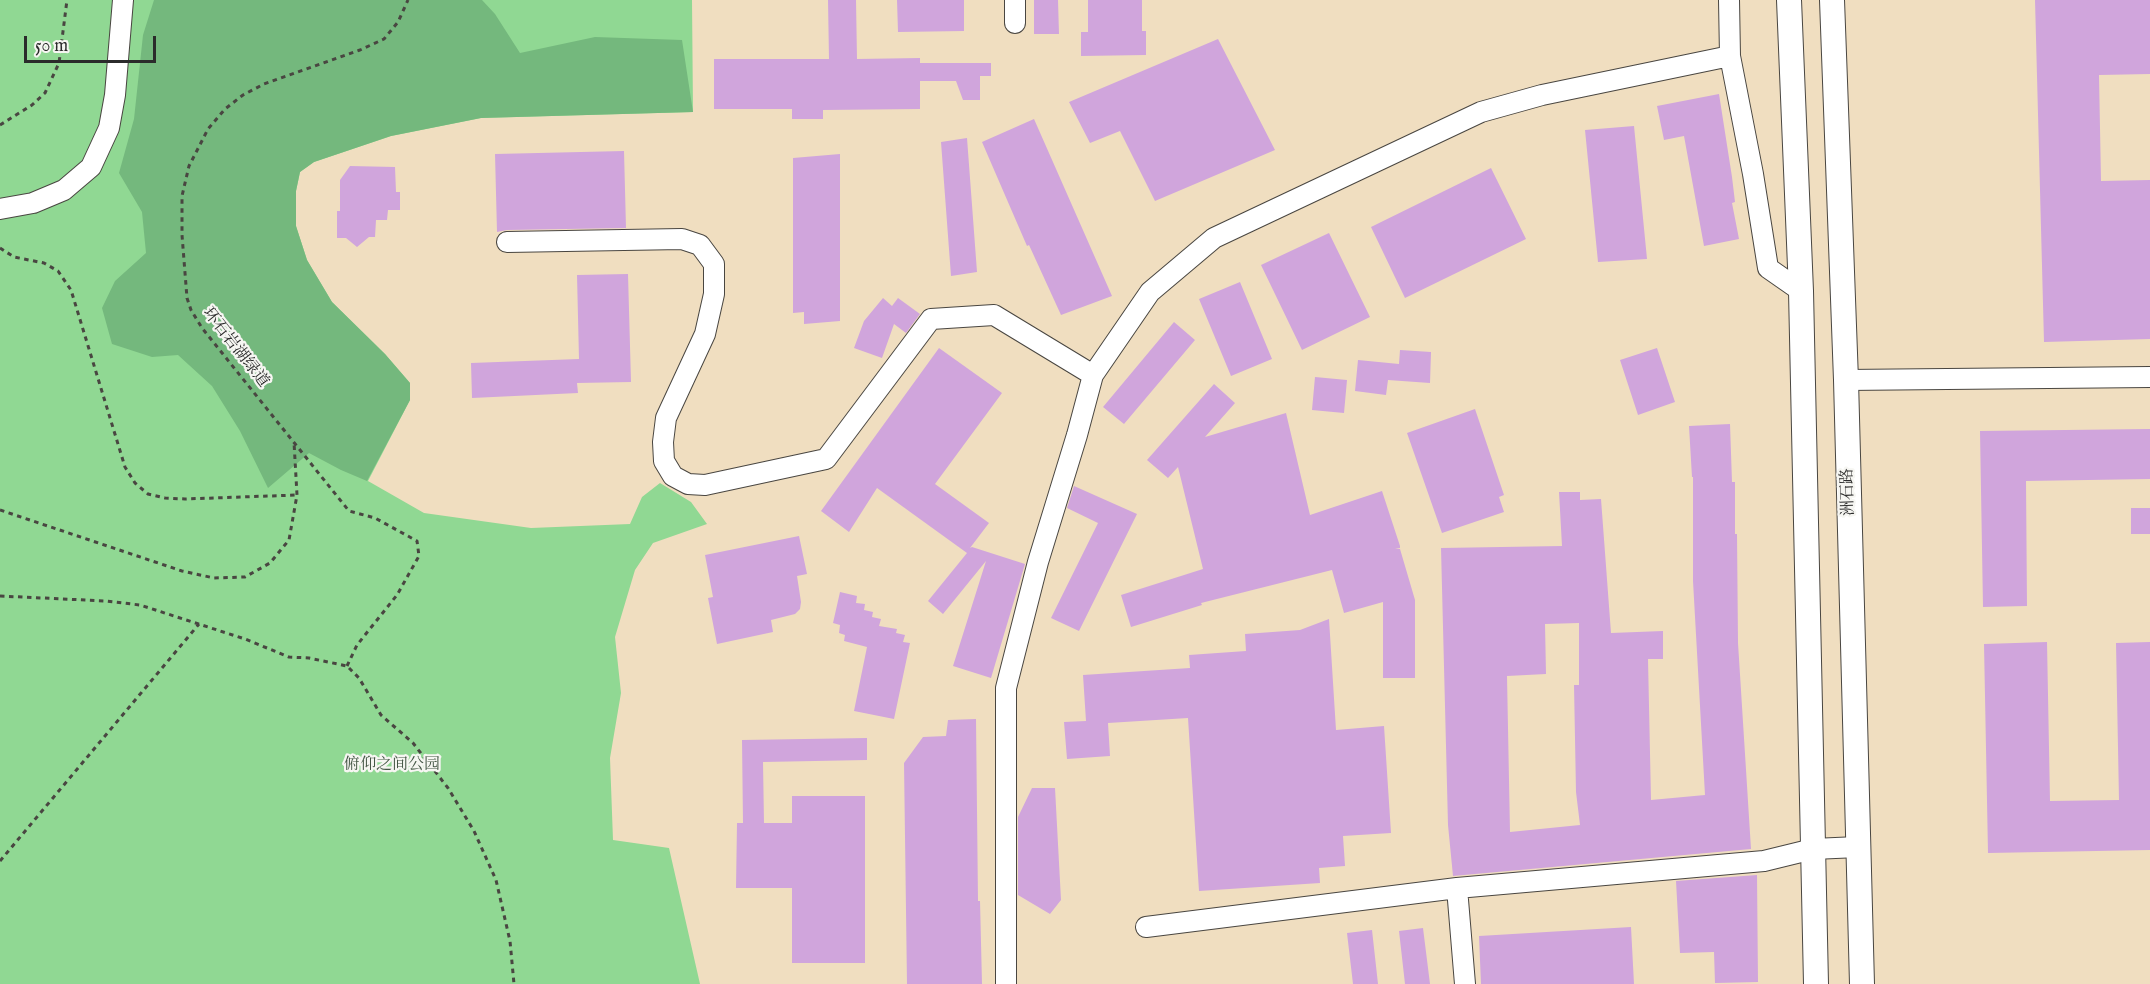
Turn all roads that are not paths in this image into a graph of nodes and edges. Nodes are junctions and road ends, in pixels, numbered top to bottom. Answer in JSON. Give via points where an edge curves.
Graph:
{"nodes":[{"id":1,"x":123,"y":0,"type":"edge"},
{"id":2,"x":1015,"y":0,"type":"edge"},
{"id":3,"x":1728,"y":0,"type":"edge"},
{"id":4,"x":1789,"y":0,"type":"edge"},
{"id":5,"x":1832,"y":0,"type":"edge"},
{"id":6,"x":1015,"y":23,"type":"dead end"},
{"id":7,"x":1730,"y":56,"type":"junction"},
{"id":8,"x":0,"y":209,"type":"edge"},
{"id":9,"x":507,"y":242,"type":"dead end"},
{"id":10,"x":1801,"y":291,"type":"junction"},
{"id":11,"x":1093,"y":375,"type":"junction"},
{"id":12,"x":2150,"y":377,"type":"edge"},
{"id":13,"x":1846,"y":380,"type":"junction"},
{"id":14,"x":1858,"y":847,"type":"junction"},
{"id":15,"x":1813,"y":849,"type":"junction"},
{"id":16,"x":1457,"y":888,"type":"junction"},
{"id":17,"x":1146,"y":927,"type":"dead end"},
{"id":18,"x":1006,"y":984,"type":"edge"},
{"id":19,"x":1465,"y":984,"type":"edge"},
{"id":20,"x":1816,"y":984,"type":"edge"},
{"id":21,"x":1862,"y":984,"type":"edge"}],
"edges":[{"from":1,"to":8,"type":"street","via":[[109,128],[91,167],[63,190],[33,203]]},
{"from":2,"to":6,"type":"street"},
{"from":3,"to":7,"type":"street"},
{"from":4,"to":10,"type":"main road"},
{"from":5,"to":13,"type":"main road","name":"洲石路"},
{"from":7,"to":10,"type":"street","via":[[1768,268]]},
{"from":7,"to":11,"type":"street","via":[[1542,95],[1481,112],[1214,238],[1150,292]]},
{"from":9,"to":11,"type":"street","via":[[682,239],[700,245],[714,264],[714,294],[705,334],[666,418],[663,442],[664,461],[673,476],[688,484],[705,484],[826,459],[931,319],[994,315]]},
{"from":10,"to":15,"type":"main road"},
{"from":11,"to":18,"type":"street","via":[[1006,688]]},
{"from":12,"to":13,"type":"street"},
{"from":13,"to":14,"type":"main road","name":"洲石路"},
{"from":14,"to":15,"type":"street"},
{"from":14,"to":21,"type":"main road","name":"洲石路"},
{"from":15,"to":16,"type":"street","via":[[1764,861]]},
{"from":15,"to":20,"type":"main road"},
{"from":16,"to":17,"type":"street"},
{"from":16,"to":19,"type":"street"}]}
